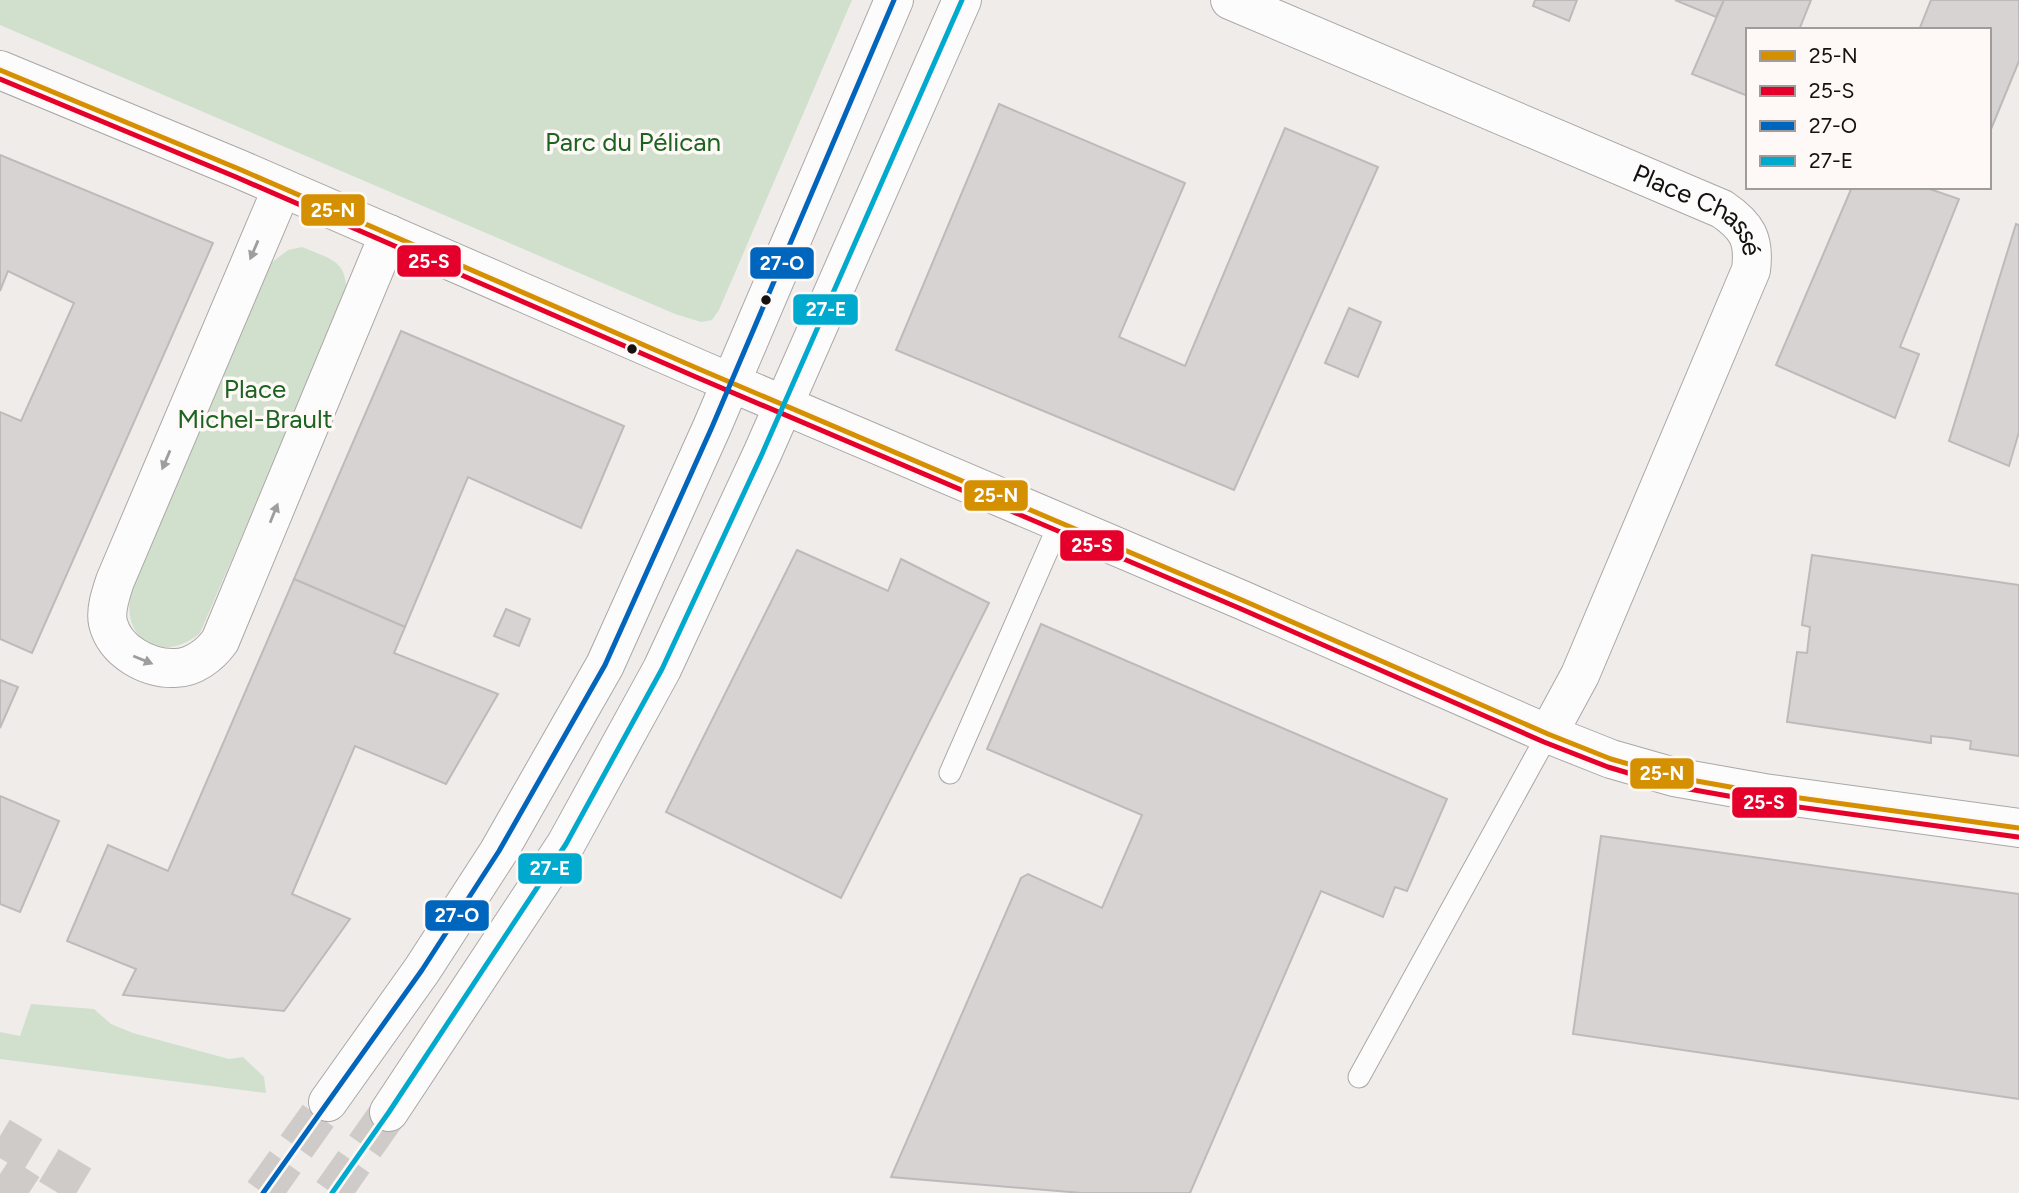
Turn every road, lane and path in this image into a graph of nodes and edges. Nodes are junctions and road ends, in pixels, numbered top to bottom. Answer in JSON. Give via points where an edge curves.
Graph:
{"nodes":[{"id":1,"x":894,"y":0,"type":"edge"},
{"id":2,"x":962,"y":0,"type":"edge"},
{"id":3,"x":1230,"y":0,"type":"edge"},
{"id":4,"x":0,"y":70,"type":"edge"},
{"id":5,"x":282,"y":188,"type":"junction"},
{"id":6,"x":389,"y":234,"type":"junction"},
{"id":7,"x":730,"y":383,"type":"junction"},
{"id":8,"x":783,"y":403,"type":"junction"},
{"id":9,"x":1060,"y":522,"type":"junction"},
{"id":10,"x":1548,"y":734,"type":"junction"},
{"id":11,"x":950,"y":773,"type":"dead end"},
{"id":12,"x":2019,"y":828,"type":"edge"},
{"id":13,"x":1359,"y":1077,"type":"dead end"},
{"id":14,"x":328,"y":1102,"type":"tunnel mouth"},
{"id":15,"x":389,"y":1112,"type":"tunnel mouth"}],
"edges":[{"from":1,"to":7,"type":"street"},
{"from":2,"to":8,"type":"street"},
{"from":3,"to":10,"type":"street","name":"Place Chassé","via":[[1722,209],[1738,220],[1748,235],[1751,270],[1580,675]]},
{"from":4,"to":5,"type":"street"},
{"from":5,"to":6,"type":"street"},
{"from":5,"to":6,"type":"street","one_way":true,"via":[[112,591],[107,621],[115,640],[148,663],[175,668],[189,665],[220,641]]},
{"from":6,"to":7,"type":"street"},
{"from":7,"to":8,"type":"street"},
{"from":7,"to":14,"type":"street","via":[[605,665],[499,851]]},
{"from":8,"to":9,"type":"street"},
{"from":8,"to":15,"type":"street","via":[[662,669],[572,833]]},
{"from":9,"to":10,"type":"street"},
{"from":9,"to":11,"type":"lane"},
{"from":10,"to":12,"type":"street","via":[[1674,777]]},
{"from":10,"to":13,"type":"lane"}]}
